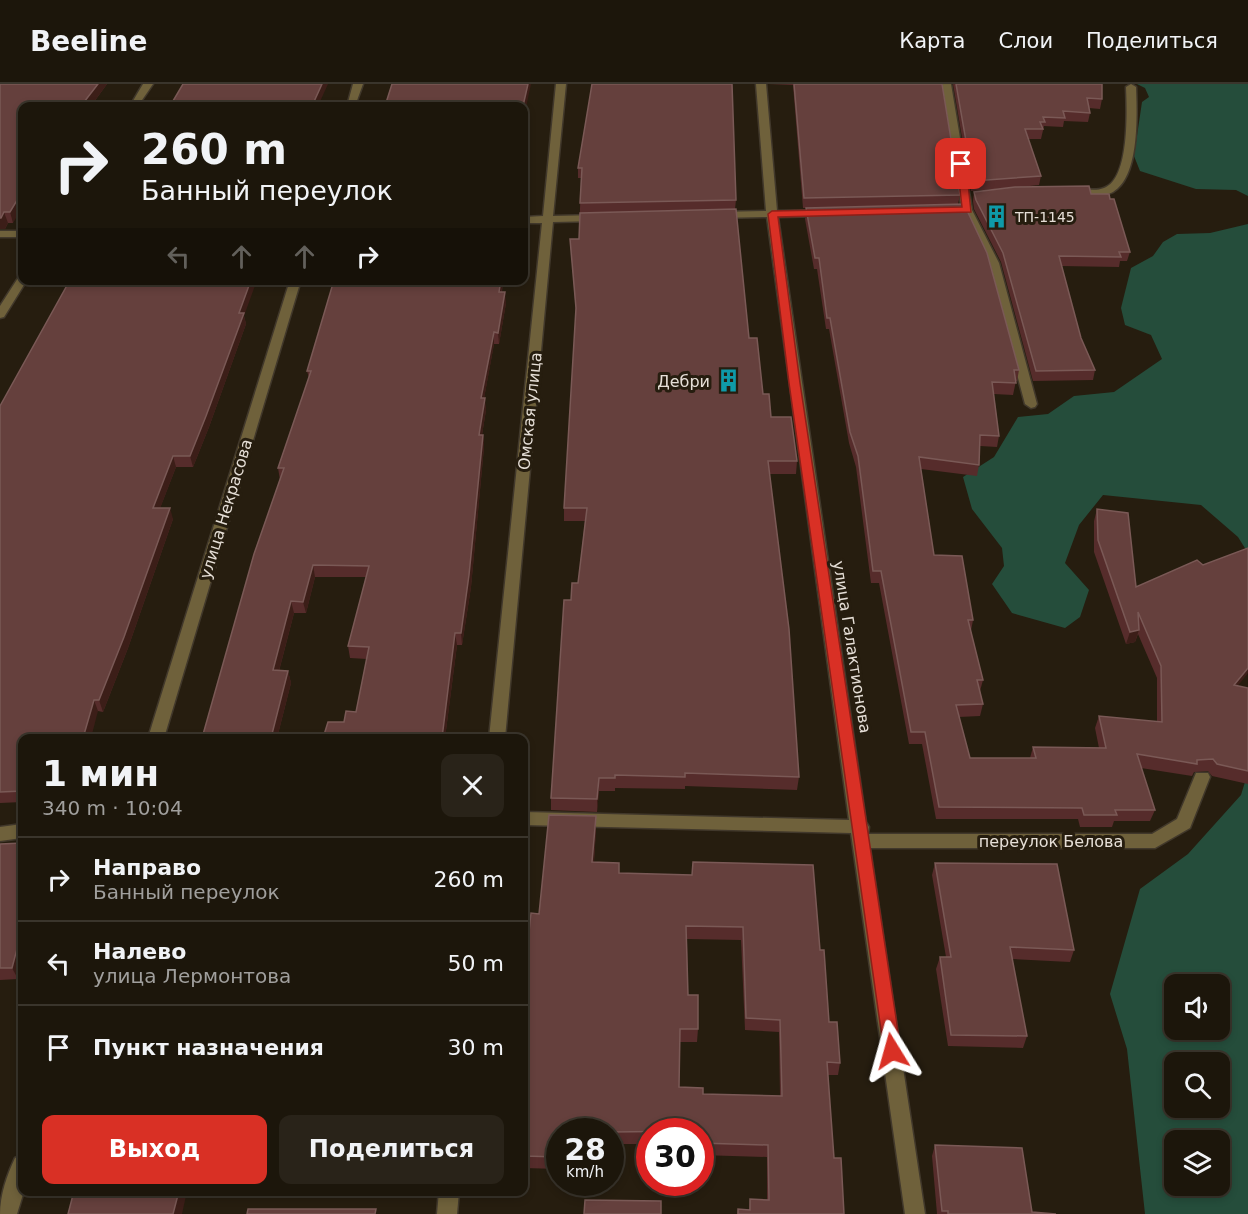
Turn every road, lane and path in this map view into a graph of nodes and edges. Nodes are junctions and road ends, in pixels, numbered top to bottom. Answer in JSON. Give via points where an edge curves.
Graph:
{"nodes":[{"id":1,"x":148,"y":84,"type":"edge"},
{"id":2,"x":358,"y":84,"type":"edge"},
{"id":3,"x":561,"y":84,"type":"edge"},
{"id":4,"x":761,"y":84,"type":"edge"},
{"id":5,"x":946,"y":84,"type":"edge"},
{"id":6,"x":1131,"y":87,"type":"dead end"},
{"id":7,"x":137,"y":102,"type":"edge"},
{"id":8,"x":352,"y":102,"type":"edge"},
{"id":9,"x":1057,"y":191,"type":"edge"},
{"id":10,"x":841,"y":213,"type":"edge"},
{"id":11,"x":772,"y":214,"type":"junction"},
{"id":12,"x":702,"y":216,"type":"edge"},
{"id":13,"x":608,"y":218,"type":"edge"},
{"id":14,"x":528,"y":220,"type":"edge"},
{"id":15,"x":550,"y":220,"type":"junction"},
{"id":16,"x":0,"y":234,"type":"edge"},
{"id":17,"x":18,"y":234,"type":"edge"},
{"id":18,"x":19,"y":285,"type":"edge"},
{"id":19,"x":294,"y":285,"type":"edge"},
{"id":20,"x":0,"y":315,"type":"edge"},
{"id":21,"x":1031,"y":404,"type":"dead end"},
{"id":22,"x":157,"y":734,"type":"edge"},
{"id":23,"x":497,"y":734,"type":"edge"},
{"id":24,"x":1202,"y":777,"type":"dead end"},
{"id":25,"x":528,"y":819,"type":"edge"},
{"id":26,"x":18,"y":832,"type":"edge"},
{"id":27,"x":0,"y":834,"type":"edge"},
{"id":28,"x":862,"y":834,"type":"junction"},
{"id":29,"x":18,"y":1178,"type":"edge"},
{"id":30,"x":449,"y":1196,"type":"edge"},
{"id":31,"x":7,"y":1214,"type":"edge"},
{"id":32,"x":447,"y":1214,"type":"edge"},
{"id":33,"x":915,"y":1214,"type":"edge"}],
"edges":[{"from":1,"to":7,"type":"street"},
{"from":2,"to":8,"type":"street"},
{"from":3,"to":15,"type":"street","name":"Омская улица"},
{"from":4,"to":11,"type":"street","name":"улица Галактионова"},
{"from":5,"to":21,"type":"street","via":[[971,196],[962,210],[993,263]]},
{"from":6,"to":9,"type":"street","via":[[1126,166],[1117,183],[1108,190]]},
{"from":10,"to":11,"type":"street"},
{"from":11,"to":12,"type":"street"},
{"from":11,"to":28,"type":"street","name":"улица Галактионова"},
{"from":13,"to":15,"type":"street"},
{"from":14,"to":15,"type":"street"},
{"from":15,"to":23,"type":"street","name":"Омская улица"},
{"from":16,"to":17,"type":"street"},
{"from":18,"to":20,"type":"street"},
{"from":19,"to":22,"type":"street","name":"улица Некрасова"},
{"from":24,"to":28,"type":"street","name":"переулок Белова","via":[[1184,823],[1155,841]]},
{"from":25,"to":28,"type":"street","name":"переулок Белова"},
{"from":26,"to":27,"type":"street"},
{"from":28,"to":33,"type":"street","name":"улица Галактионова"},
{"from":29,"to":31,"type":"street"},
{"from":30,"to":32,"type":"street"}]}
